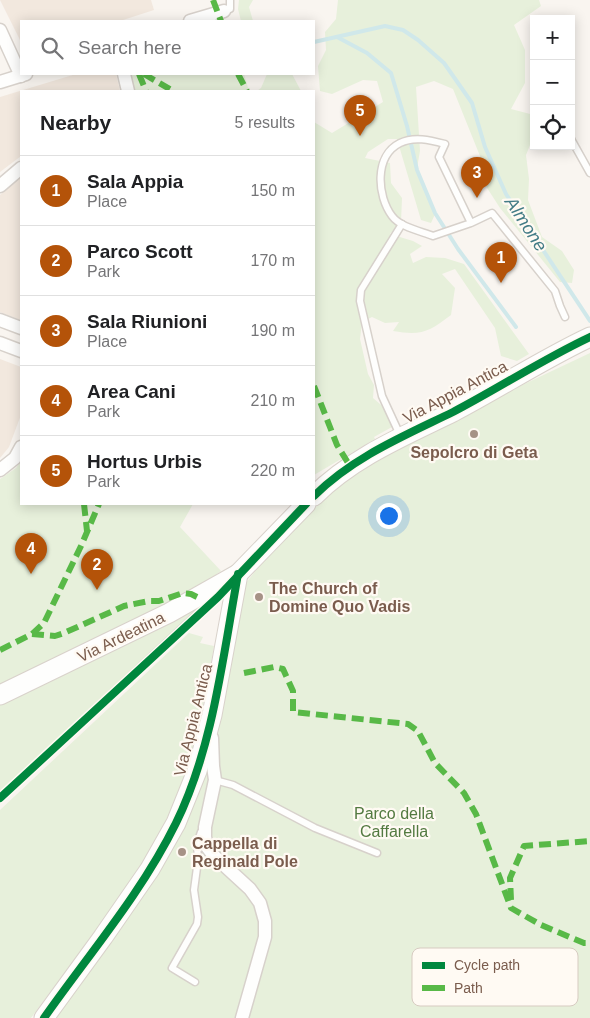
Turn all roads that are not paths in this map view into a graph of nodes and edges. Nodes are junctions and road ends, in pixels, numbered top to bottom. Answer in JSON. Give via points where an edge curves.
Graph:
{"nodes":[{"id":1,"x":227,"y":5,"type":"edge"},
{"id":2,"x":192,"y":20,"type":"edge"},
{"id":3,"x":0,"y":30,"type":"edge"},
{"id":4,"x":20,"y":68,"type":"edge"},
{"id":5,"x":24,"y":75,"type":"edge"},
{"id":6,"x":124,"y":75,"type":"edge"},
{"id":7,"x":0,"y":82,"type":"edge"},
{"id":8,"x":128,"y":90,"type":"edge"},
{"id":9,"x":575,"y":147,"type":"edge"},
{"id":10,"x":20,"y":169,"type":"edge"},
{"id":11,"x":590,"y":173,"type":"edge"},
{"id":12,"x":0,"y":186,"type":"edge"},
{"id":13,"x":470,"y":222,"type":"junction"},
{"id":14,"x":402,"y":224,"type":"junction"},
{"id":15,"x":565,"y":316,"type":"dead end"},
{"id":16,"x":0,"y":320,"type":"edge"},
{"id":17,"x":20,"y":328,"type":"edge"},
{"id":18,"x":581,"y":338,"type":"edge"},
{"id":19,"x":0,"y":343,"type":"edge"},
{"id":20,"x":20,"y":351,"type":"edge"},
{"id":21,"x":401,"y":436,"type":"junction"},
{"id":22,"x":20,"y":449,"type":"edge"},
{"id":23,"x":0,"y":470,"type":"edge"},
{"id":24,"x":315,"y":495,"type":"edge"},
{"id":25,"x":305,"y":505,"type":"edge"},
{"id":26,"x":238,"y":574,"type":"junction"},
{"id":27,"x":0,"y":695,"type":"edge"},
{"id":28,"x":212,"y":715,"type":"junction"},
{"id":29,"x":215,"y":780,"type":"junction"},
{"id":30,"x":0,"y":798,"type":"edge"},
{"id":31,"x":205,"y":827,"type":"junction"},
{"id":32,"x":377,"y":853,"type":"dead end"},
{"id":33,"x":195,"y":982,"type":"dead end"},
{"id":34,"x":44,"y":1018,"type":"edge"},
{"id":35,"x":242,"y":1018,"type":"edge"}],
"edges":[{"from":1,"to":2,"type":"street"},
{"from":3,"to":4,"type":"street"},
{"from":5,"to":7,"type":"street"},
{"from":6,"to":8,"type":"street"},
{"from":9,"to":11,"type":"lane"},
{"from":10,"to":12,"type":"street"},
{"from":13,"to":14,"type":"lane","via":[[433,236]]},
{"from":13,"to":14,"type":"lane","via":[[439,157],[445,144],[422,138],[399,143],[382,165],[380,182],[384,198],[392,216]]},
{"from":13,"to":15,"type":"lane","via":[[492,213],[555,291]]},
{"from":14,"to":21,"type":"lane","via":[[361,290],[360,301],[382,396]]},
{"from":16,"to":17,"type":"street"},
{"from":18,"to":21,"type":"street","name":"Via Appia Antica","via":[[454,411]]},
{"from":19,"to":20,"type":"street"},
{"from":21,"to":24,"type":"street","name":"Via Appia Antica","via":[[350,466]]},
{"from":22,"to":23,"type":"street","via":[[15,458]]},
{"from":25,"to":26,"type":"street"},
{"from":26,"to":27,"type":"street","name":"Via Ardeatina","via":[[169,613]]},
{"from":26,"to":28,"type":"street","name":"Via Appia Antica"},
{"from":26,"to":30,"type":"lane","via":[[218,597]]},
{"from":28,"to":29,"type":"street","via":[[211,750]]},
{"from":28,"to":34,"type":"street","name":"Via Appia Antica","via":[[197,771],[168,838],[109,929]]},
{"from":29,"to":31,"type":"street"},
{"from":29,"to":32,"type":"lane","via":[[315,828]]},
{"from":31,"to":33,"type":"lane","via":[[198,844],[194,890],[197,924],[172,968]]},
{"from":31,"to":35,"type":"street","via":[[207,847],[250,889],[260,903],[265,921],[265,936]]}]}
